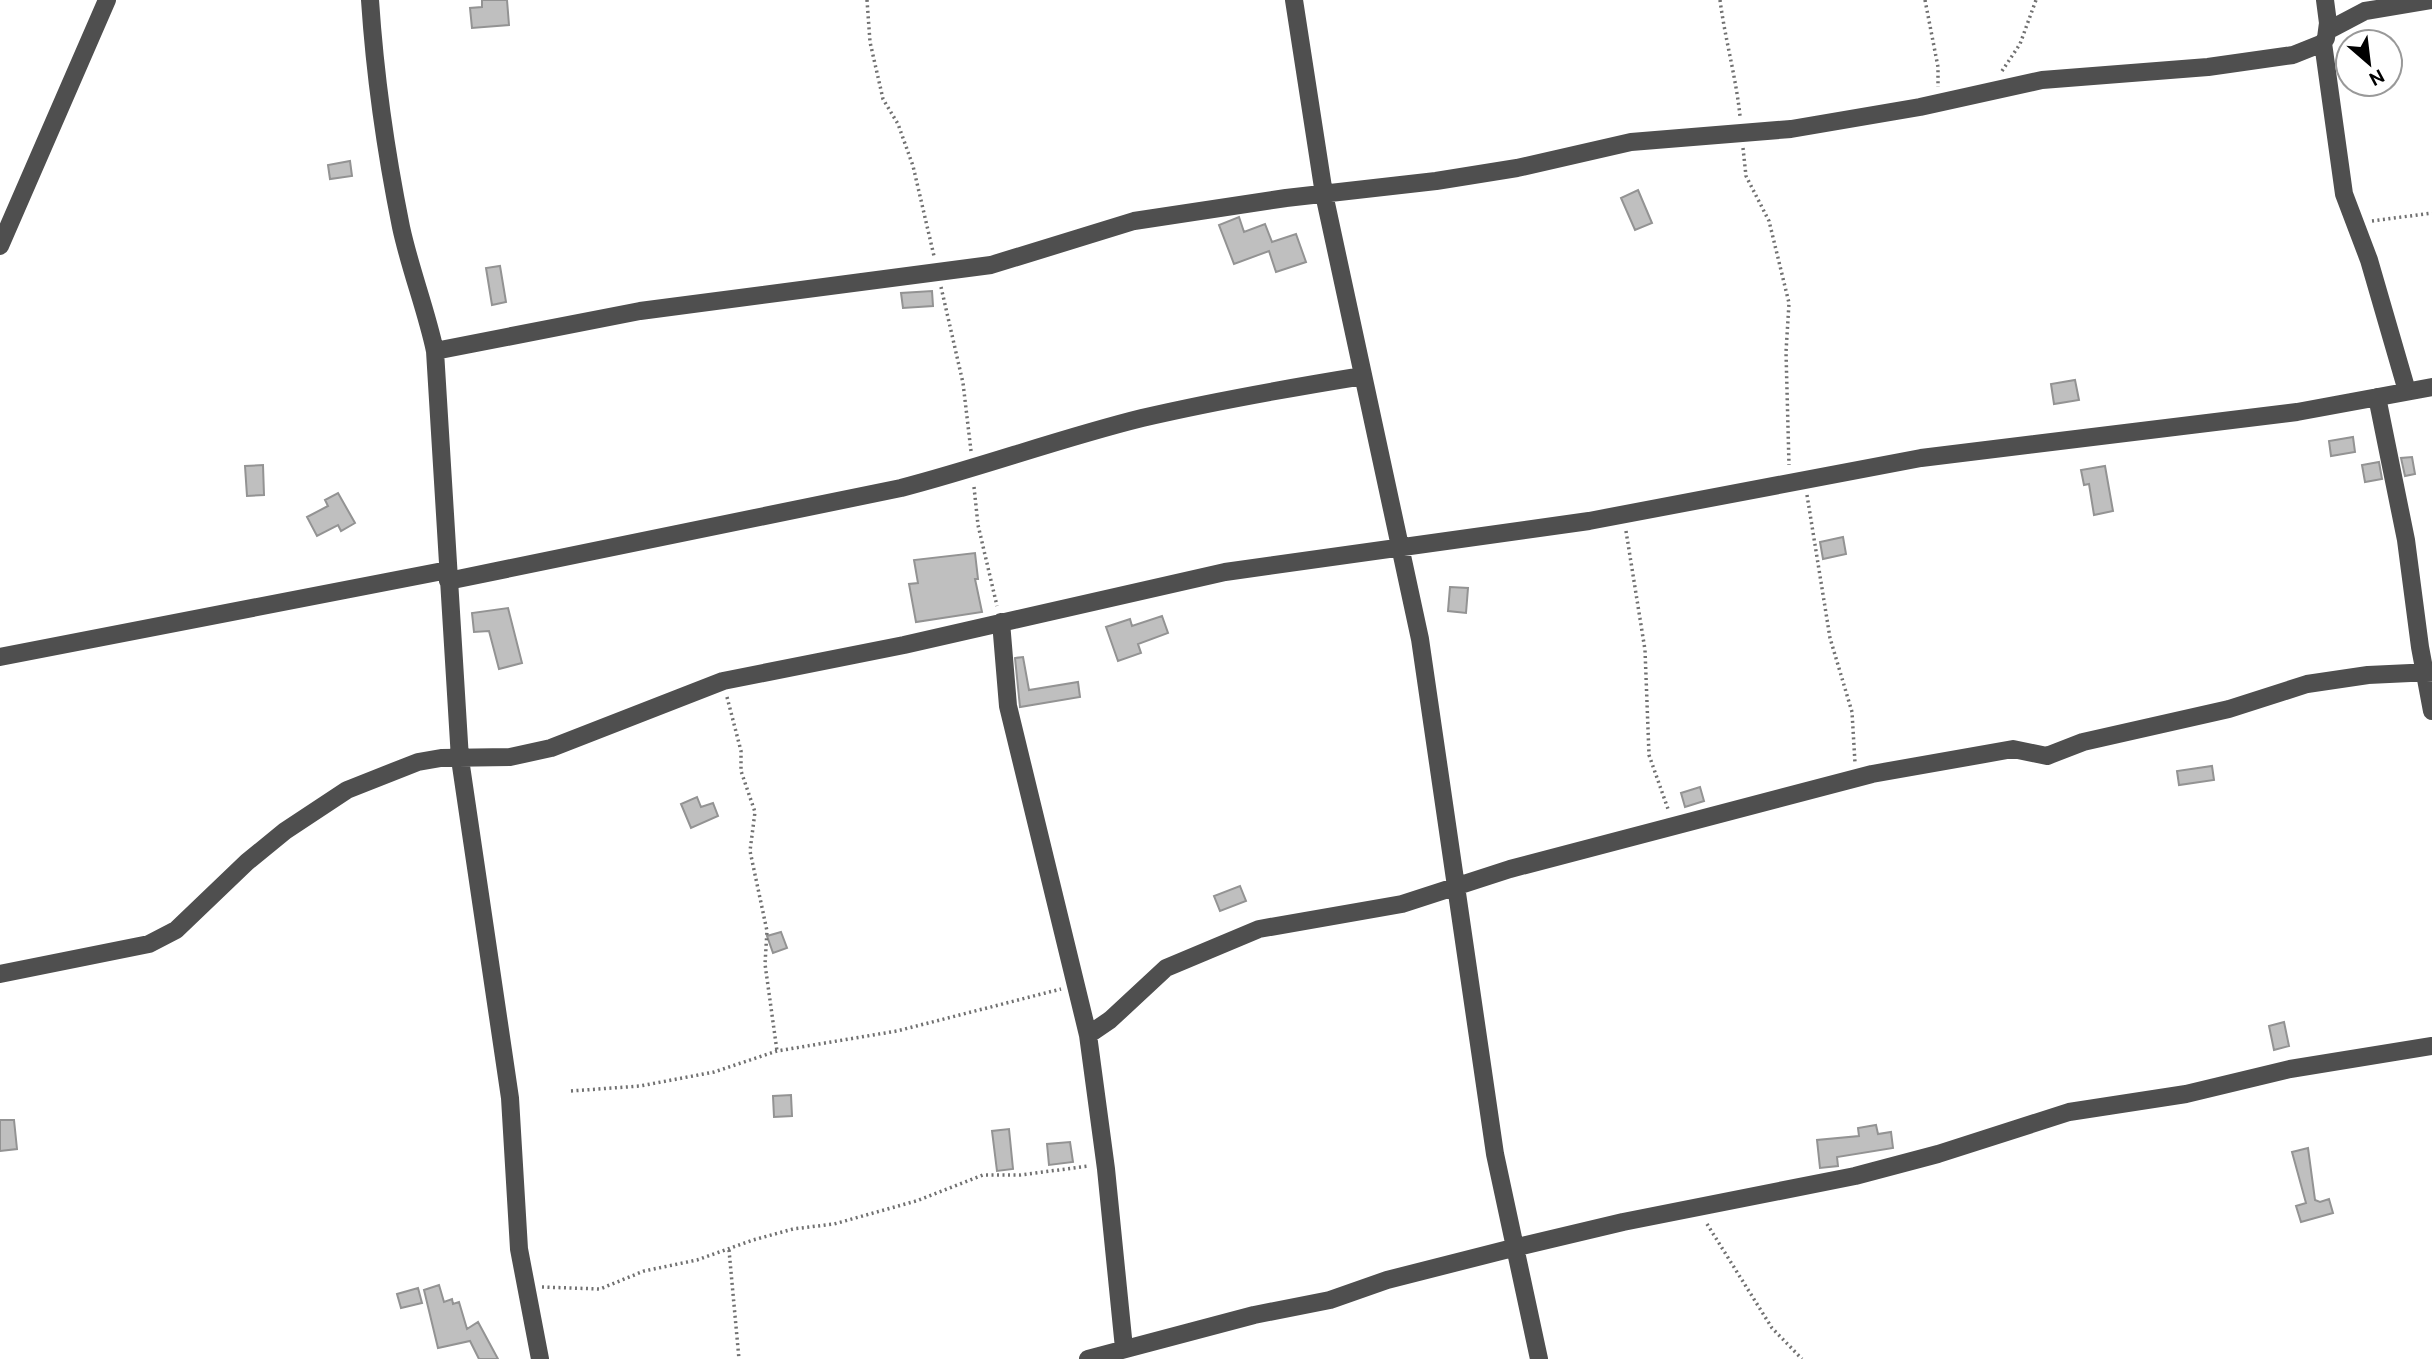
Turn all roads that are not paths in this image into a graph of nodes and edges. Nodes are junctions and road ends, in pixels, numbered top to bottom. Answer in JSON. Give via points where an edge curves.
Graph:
{"nodes":[{"id":1,"x":107,"y":0,"type":"edge"},
{"id":2,"x":370,"y":0,"type":"edge"},
{"id":3,"x":1294,"y":0,"type":"edge"},
{"id":4,"x":2325,"y":0,"type":"edge"},
{"id":5,"x":2432,"y":0,"type":"edge"},
{"id":6,"x":2325,"y":37,"type":"junction"},
{"id":7,"x":1324,"y":194,"type":"junction"},
{"id":8,"x":0,"y":246,"type":"edge"},
{"id":9,"x":435,"y":351,"type":"junction"},
{"id":10,"x":1363,"y":376,"type":"junction"},
{"id":11,"x":2432,"y":387,"type":"edge"},
{"id":12,"x":2407,"y":391,"type":"junction"},
{"id":13,"x":2377,"y":397,"type":"junction"},
{"id":14,"x":1400,"y":546,"type":"junction"},
{"id":15,"x":448,"y":576,"type":"junction"},
{"id":16,"x":1001,"y":622,"type":"junction"},
{"id":17,"x":0,"y":657,"type":"edge"},
{"id":18,"x":2429,"y":673,"type":"edge"},
{"id":19,"x":2432,"y":711,"type":"edge"},
{"id":20,"x":460,"y":759,"type":"junction"},
{"id":21,"x":1458,"y":886,"type":"junction"},
{"id":22,"x":0,"y":974,"type":"edge"},
{"id":23,"x":1088,"y":1035,"type":"junction"},
{"id":24,"x":2432,"y":1046,"type":"edge"},
{"id":25,"x":1516,"y":1248,"type":"junction"},
{"id":26,"x":1124,"y":1348,"type":"junction"},
{"id":27,"x":540,"y":1359,"type":"edge"},
{"id":28,"x":1088,"y":1359,"type":"edge"},
{"id":29,"x":1539,"y":1359,"type":"edge"}],
"edges":[{"from":1,"to":8,"type":"street"},
{"from":2,"to":9,"type":"street","via":[[374,61],[402,229]]},
{"from":3,"to":7,"type":"street"},
{"from":4,"to":6,"type":"street"},
{"from":5,"to":6,"type":"street","via":[[2365,11]]},
{"from":6,"to":7,"type":"street","via":[[2293,55],[2208,67],[2042,80],[1791,129],[1631,142],[1517,168]]},
{"from":6,"to":12,"type":"street","via":[[2344,194]]},
{"from":7,"to":9,"type":"street","via":[[1134,221],[1002,262],[640,311]]},
{"from":7,"to":10,"type":"street"},
{"from":9,"to":15,"type":"street"},
{"from":10,"to":14,"type":"street"},
{"from":10,"to":15,"type":"street","via":[[1141,419],[888,490]]},
{"from":11,"to":12,"type":"street"},
{"from":12,"to":13,"type":"street"},
{"from":13,"to":14,"type":"street","via":[[2297,412],[1921,458],[1624,514]]},
{"from":13,"to":18,"type":"street"},
{"from":14,"to":16,"type":"street","via":[[1226,572]]},
{"from":14,"to":21,"type":"street","via":[[1420,639]]},
{"from":15,"to":17,"type":"street"},
{"from":15,"to":20,"type":"street"},
{"from":16,"to":20,"type":"street","via":[[723,681],[551,748],[510,757]]},
{"from":16,"to":23,"type":"street","via":[[1008,706]]},
{"from":18,"to":19,"type":"street"},
{"from":18,"to":21,"type":"street","via":[[2368,674],[2307,684],[2229,709],[2083,742],[2047,755],[2012,749],[1856,779]]},
{"from":20,"to":22,"type":"street","via":[[418,762],[327,801],[247,862],[163,938]]},
{"from":20,"to":27,"type":"street","via":[[510,1098],[519,1249]]},
{"from":21,"to":23,"type":"street","via":[[1402,904],[1282,924],[1231,938],[1167,968]]},
{"from":21,"to":25,"type":"street","via":[[1495,1154]]},
{"from":23,"to":26,"type":"street"},
{"from":24,"to":25,"type":"street","via":[[2069,1112],[1844,1178]]},
{"from":25,"to":26,"type":"street","via":[[1387,1280],[1330,1300]]},
{"from":25,"to":29,"type":"street"},
{"from":26,"to":28,"type":"street"}]}
